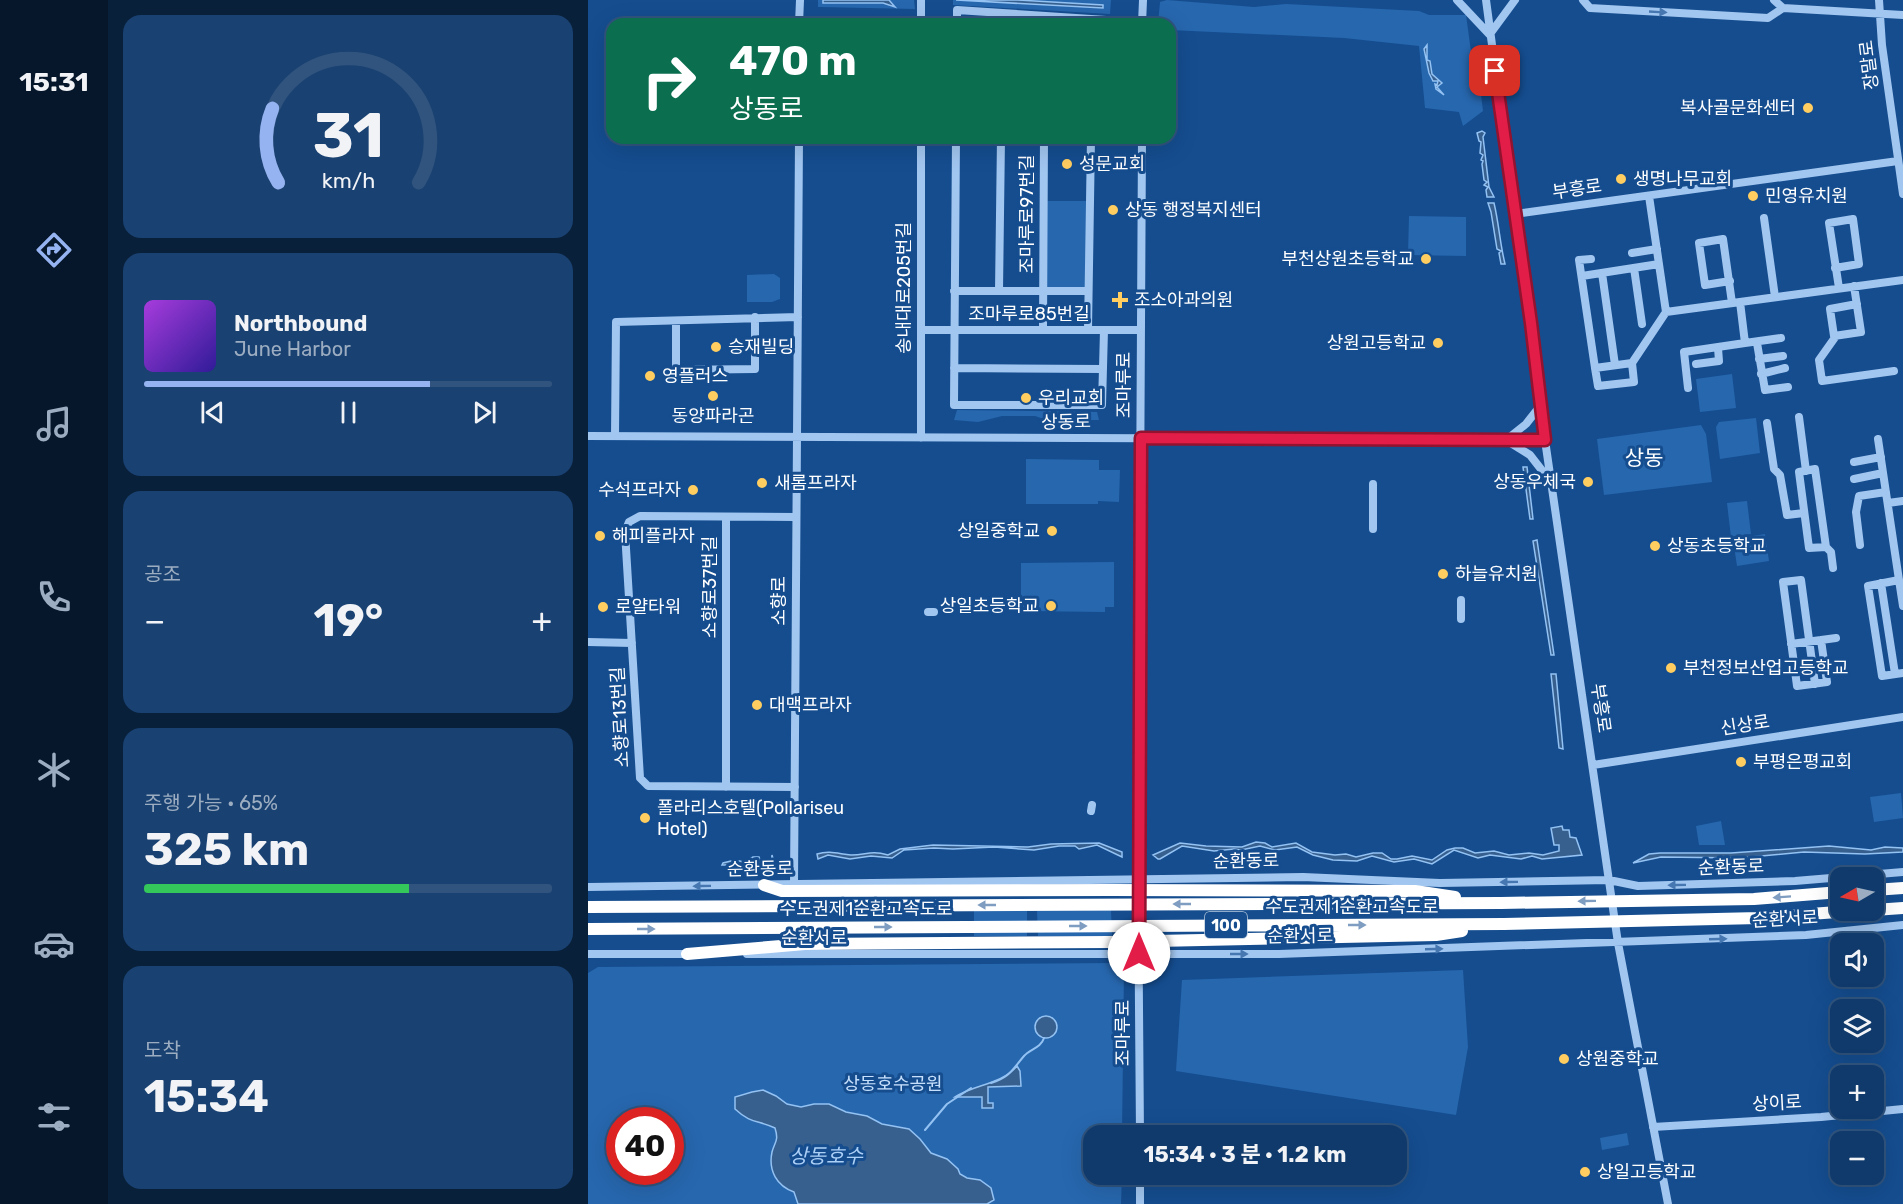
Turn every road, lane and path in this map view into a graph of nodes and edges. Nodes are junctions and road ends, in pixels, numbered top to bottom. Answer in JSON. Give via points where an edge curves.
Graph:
{"nodes":[{"id":1,"x":800,"y":0,"type":"edge"},
{"id":2,"x":921,"y":0,"type":"edge"},
{"id":3,"x":1143,"y":0,"type":"edge"},
{"id":4,"x":1457,"y":0,"type":"edge"},
{"id":5,"x":1486,"y":0,"type":"edge"},
{"id":6,"x":1515,"y":0,"type":"edge"},
{"id":7,"x":1583,"y":0,"type":"edge"},
{"id":8,"x":1774,"y":0,"type":"edge"},
{"id":9,"x":1879,"y":0,"type":"edge"},
{"id":10,"x":1783,"y":8,"type":"junction"},
{"id":11,"x":1880,"y":14,"type":"junction"},
{"id":12,"x":1903,"y":15,"type":"edge"},
{"id":13,"x":800,"y":18,"type":"edge"},
{"id":14,"x":921,"y":18,"type":"edge"},
{"id":15,"x":957,"y":18,"type":"edge"},
{"id":16,"x":1076,"y":18,"type":"edge"},
{"id":17,"x":1142,"y":18,"type":"edge"},
{"id":18,"x":1490,"y":34,"type":"junction"},
{"id":19,"x":799,"y":144,"type":"edge"},
{"id":20,"x":921,"y":144,"type":"edge"},
{"id":21,"x":956,"y":144,"type":"edge"},
{"id":22,"x":1001,"y":144,"type":"edge"},
{"id":23,"x":1044,"y":144,"type":"edge"},
{"id":24,"x":1091,"y":144,"type":"edge"},
{"id":25,"x":1142,"y":144,"type":"edge"},
{"id":26,"x":1898,"y":161,"type":"junction"},
{"id":27,"x":1903,"y":194,"type":"edge"},
{"id":28,"x":1649,"y":196,"type":"junction"},
{"id":29,"x":1515,"y":214,"type":"junction"},
{"id":30,"x":1764,"y":218,"type":"dead end"},
{"id":31,"x":1657,"y":249,"type":"junction"},
{"id":32,"x":1632,"y":253,"type":"dead end"},
{"id":33,"x":1591,"y":259,"type":"dead end"},
{"id":34,"x":1659,"y":264,"type":"junction"},
{"id":35,"x":1635,"y":268,"type":"junction"},
{"id":36,"x":1835,"y":268,"type":"junction"},
{"id":37,"x":1602,"y":273,"type":"junction"},
{"id":38,"x":1582,"y":276,"type":"junction"},
{"id":39,"x":1903,"y":280,"type":"edge"},
{"id":40,"x":1730,"y":281,"type":"junction"},
{"id":41,"x":1854,"y":286,"type":"junction"},
{"id":42,"x":1839,"y":288,"type":"junction"},
{"id":43,"x":954,"y":291,"type":"junction"},
{"id":44,"x":999,"y":291,"type":"junction"},
{"id":45,"x":1043,"y":291,"type":"junction"},
{"id":46,"x":1088,"y":291,"type":"junction"},
{"id":47,"x":1775,"y":297,"type":"junction"},
{"id":48,"x":1736,"y":302,"type":"junction"},
{"id":49,"x":1857,"y":304,"type":"junction"},
{"id":50,"x":1666,"y":312,"type":"junction"},
{"id":51,"x":755,"y":317,"type":"junction"},
{"id":52,"x":798,"y":317,"type":"junction"},
{"id":53,"x":676,"y":321,"type":"junction"},
{"id":54,"x":1642,"y":324,"type":"dead end"},
{"id":55,"x":921,"y":330,"type":"junction"},
{"id":56,"x":954,"y":330,"type":"junction"},
{"id":57,"x":1043,"y":330,"type":"junction"},
{"id":58,"x":1088,"y":330,"type":"junction"},
{"id":59,"x":1104,"y":330,"type":"junction"},
{"id":60,"x":1141,"y":330,"type":"junction"},
{"id":61,"x":1836,"y":336,"type":"junction"},
{"id":62,"x":1781,"y":338,"type":"dead end"},
{"id":63,"x":1757,"y":343,"type":"junction"},
{"id":64,"x":1745,"y":344,"type":"junction"},
{"id":65,"x":1718,"y":348,"type":"junction"},
{"id":66,"x":1783,"y":356,"type":"dead end"},
{"id":67,"x":1759,"y":359,"type":"junction"},
{"id":68,"x":1632,"y":363,"type":"junction"},
{"id":69,"x":1696,"y":364,"type":"dead end"},
{"id":70,"x":1615,"y":365,"type":"junction"},
{"id":71,"x":954,"y":368,"type":"junction"},
{"id":72,"x":1595,"y":368,"type":"junction"},
{"id":73,"x":1785,"y":368,"type":"dead end"},
{"id":74,"x":1103,"y":369,"type":"junction"},
{"id":75,"x":1894,"y":371,"type":"dead end"},
{"id":76,"x":1761,"y":374,"type":"junction"},
{"id":77,"x":1788,"y":387,"type":"dead end"},
{"id":78,"x":1688,"y":388,"type":"dead end"},
{"id":79,"x":1541,"y":405,"type":"junction"},
{"id":80,"x":1799,"y":417,"type":"dead end"},
{"id":81,"x":1767,"y":423,"type":"dead end"},
{"id":82,"x":588,"y":436,"type":"edge"},
{"id":83,"x":615,"y":436,"type":"junction"},
{"id":84,"x":798,"y":437,"type":"junction"},
{"id":85,"x":921,"y":438,"type":"junction"},
{"id":86,"x":1141,"y":438,"type":"junction"},
{"id":87,"x":1878,"y":439,"type":"dead end"},
{"id":88,"x":1505,"y":440,"type":"junction"},
{"id":89,"x":1545,"y":440,"type":"junction"},
{"id":90,"x":1881,"y":457,"type":"junction"},
{"id":91,"x":1854,"y":462,"type":"dead end"},
{"id":92,"x":1806,"y":471,"type":"junction"},
{"id":93,"x":1883,"y":473,"type":"junction"},
{"id":94,"x":1854,"y":479,"type":"dead end"},
{"id":95,"x":1373,"y":484,"type":"dead end"},
{"id":96,"x":1552,"y":484,"type":"junction"},
{"id":97,"x":1886,"y":492,"type":"junction"},
{"id":98,"x":1903,"y":501,"type":"edge"},
{"id":99,"x":1888,"y":503,"type":"junction"},
{"id":100,"x":1804,"y":513,"type":"junction"},
{"id":101,"x":726,"y":517,"type":"junction"},
{"id":102,"x":796,"y":517,"type":"junction"},
{"id":103,"x":1373,"y":529,"type":"dead end"},
{"id":104,"x":1860,"y":545,"type":"dead end"},
{"id":105,"x":1826,"y":547,"type":"junction"},
{"id":106,"x":1833,"y":568,"type":"dead end"},
{"id":107,"x":1899,"y":580,"type":"junction"},
{"id":108,"x":1881,"y":583,"type":"junction"},
{"id":109,"x":1461,"y":600,"type":"dead end"},
{"id":110,"x":1903,"y":606,"type":"edge"},
{"id":111,"x":1461,"y":619,"type":"dead end"},
{"id":112,"x":1836,"y":638,"type":"dead end"},
{"id":113,"x":1821,"y":640,"type":"junction"},
{"id":114,"x":1809,"y":641,"type":"junction"},
{"id":115,"x":588,"y":642,"type":"edge"},
{"id":116,"x":632,"y":643,"type":"junction"},
{"id":117,"x":1791,"y":644,"type":"junction"},
{"id":118,"x":1899,"y":673,"type":"edge"},
{"id":119,"x":1815,"y":684,"type":"junction"},
{"id":120,"x":1903,"y":717,"type":"edge"},
{"id":121,"x":1593,"y":765,"type":"junction"},
{"id":122,"x":726,"y":787,"type":"junction"},
{"id":123,"x":795,"y":787,"type":"junction"},
{"id":124,"x":1903,"y":872,"type":"edge"},
{"id":125,"x":1138,"y":879,"type":"junction"},
{"id":126,"x":1609,"y":880,"type":"junction"},
{"id":127,"x":588,"y":881,"type":"edge"},
{"id":128,"x":764,"y":885,"type":"junction"},
{"id":129,"x":794,"y":885,"type":"junction"},
{"id":130,"x":624,"y":886,"type":"junction"},
{"id":131,"x":588,"y":887,"type":"edge"},
{"id":132,"x":1903,"y":888,"type":"edge"},
{"id":133,"x":1884,"y":889,"type":"edge"},
{"id":134,"x":1830,"y":893,"type":"edge"},
{"id":135,"x":1501,"y":903,"type":"junction"},
{"id":136,"x":588,"y":906,"type":"edge"},
{"id":137,"x":1903,"y":908,"type":"edge"},
{"id":138,"x":1884,"y":909,"type":"edge"},
{"id":139,"x":1830,"y":912,"type":"edge"},
{"id":140,"x":1504,"y":924,"type":"junction"},
{"id":141,"x":1903,"y":925,"type":"edge"},
{"id":142,"x":588,"y":929,"type":"edge"},
{"id":143,"x":1618,"y":943,"type":"junction"},
{"id":144,"x":1139,"y":953,"type":"junction"},
{"id":145,"x":588,"y":954,"type":"edge"},
{"id":146,"x":605,"y":954,"type":"junction"},
{"id":147,"x":687,"y":954,"type":"junction"},
{"id":148,"x":588,"y":960,"type":"edge"},
{"id":149,"x":1903,"y":1109,"type":"edge"},
{"id":150,"x":1140,"y":1125,"type":"edge"},
{"id":151,"x":1653,"y":1127,"type":"junction"},
{"id":152,"x":1140,"y":1185,"type":"edge"},
{"id":153,"x":1140,"y":1204,"type":"edge"},
{"id":154,"x":1668,"y":1204,"type":"edge"}],
"edges":[{"from":1,"to":13,"type":"street"},
{"from":2,"to":14,"type":"street"},
{"from":3,"to":17,"type":"street"},
{"from":4,"to":18,"type":"street"},
{"from":5,"to":18,"type":"street","name":"부흥로"},
{"from":6,"to":18,"type":"street"},
{"from":7,"to":10,"type":"street","one_way":true,"via":[[1590,8],[1768,18]]},
{"from":8,"to":10,"type":"street"},
{"from":9,"to":11,"type":"street","name":"장말로"},
{"from":10,"to":11,"type":"street"},
{"from":11,"to":12,"type":"street"},
{"from":11,"to":26,"type":"street","name":"장말로"},
{"from":15,"to":16,"type":"street","via":[[957,10]]},
{"from":18,"to":29,"type":"street","name":"부흥로"},
{"from":19,"to":52,"type":"street","name":"소향로"},
{"from":20,"to":55,"type":"street","name":"송내대로205번길"},
{"from":21,"to":43,"type":"street"},
{"from":22,"to":44,"type":"street","name":"조마루로97번길"},
{"from":23,"to":45,"type":"street","name":"조마루로97번길"},
{"from":24,"to":46,"type":"street"},
{"from":25,"to":60,"type":"street","name":"조마루로"},
{"from":26,"to":27,"type":"street","name":"장말로"},
{"from":26,"to":28,"type":"street","name":"부흥로"},
{"from":28,"to":29,"type":"street","name":"부흥로"},
{"from":28,"to":31,"type":"street"},
{"from":29,"to":79,"type":"street","name":"부흥로"},
{"from":30,"to":47,"type":"street"},
{"from":31,"to":32,"type":"street"},
{"from":31,"to":34,"type":"street"},
{"from":33,"to":38,"type":"street","via":[[1579,260]]},
{"from":34,"to":35,"type":"street"},
{"from":34,"to":50,"type":"street"},
{"from":35,"to":37,"type":"street"},
{"from":35,"to":54,"type":"street"},
{"from":36,"to":36,"type":"street","via":[[1829,223],[1853,219],[1859,264]]},
{"from":36,"to":42,"type":"street"},
{"from":37,"to":38,"type":"street"},
{"from":37,"to":70,"type":"street"},
{"from":38,"to":72,"type":"street"},
{"from":39,"to":41,"type":"street"},
{"from":40,"to":40,"type":"street","via":[[1723,239],[1699,243],[1705,285]]},
{"from":40,"to":48,"type":"street"},
{"from":41,"to":42,"type":"street"},
{"from":41,"to":49,"type":"street"},
{"from":42,"to":47,"type":"street"},
{"from":43,"to":44,"type":"street","name":"조마루로97번길"},
{"from":43,"to":56,"type":"street"},
{"from":44,"to":45,"type":"street","name":"조마루로97번길"},
{"from":45,"to":46,"type":"street","name":"조마루로97번길"},
{"from":45,"to":57,"type":"street","name":"조마루로97번길"},
{"from":46,"to":58,"type":"street"},
{"from":47,"to":48,"type":"street"},
{"from":48,"to":50,"type":"street"},
{"from":48,"to":64,"type":"street"},
{"from":49,"to":61,"type":"street","via":[[1861,332]]},
{"from":49,"to":61,"type":"street","via":[[1830,309]]},
{"from":50,"to":68,"type":"street"},
{"from":51,"to":52,"type":"street"},
{"from":51,"to":53,"type":"street"},
{"from":51,"to":53,"type":"street","via":[[755,369],[676,370]]},
{"from":52,"to":84,"type":"street","name":"소향로"},
{"from":53,"to":83,"type":"street","via":[[616,322]]},
{"from":55,"to":56,"type":"street","name":"조마루로85번길"},
{"from":55,"to":85,"type":"street","name":"송내대로205번길"},
{"from":56,"to":57,"type":"street","name":"조마루로85번길"},
{"from":56,"to":71,"type":"street","name":"조마루로85번길"},
{"from":57,"to":58,"type":"street","name":"조마루로85번길"},
{"from":58,"to":59,"type":"street","name":"조마루로85번길"},
{"from":59,"to":60,"type":"street","name":"조마루로85번길"},
{"from":59,"to":74,"type":"street","name":"조마루로85번길"},
{"from":60,"to":86,"type":"street","name":"조마루로"},
{"from":61,"to":75,"type":"street","via":[[1819,360],[1822,381]]},
{"from":62,"to":63,"type":"street"},
{"from":63,"to":64,"type":"street"},
{"from":63,"to":67,"type":"street"},
{"from":64,"to":65,"type":"street"},
{"from":65,"to":69,"type":"street","via":[[1719,361]]},
{"from":65,"to":78,"type":"street","via":[[1684,352]]},
{"from":66,"to":67,"type":"street"},
{"from":67,"to":76,"type":"street"},
{"from":68,"to":70,"type":"street"},
{"from":68,"to":72,"type":"street","via":[[1634,382],[1598,386]]},
{"from":70,"to":72,"type":"street"},
{"from":71,"to":74,"type":"street"},
{"from":71,"to":74,"type":"street","name":"조마루로85번길","via":[[954,405],[1102,405]]},
{"from":73,"to":76,"type":"street"},
{"from":76,"to":77,"type":"street","via":[[1764,390]]},
{"from":79,"to":88,"type":"street","via":[[1526,424]]},
{"from":79,"to":89,"type":"street","name":"부흥로"},
{"from":80,"to":92,"type":"street"},
{"from":81,"to":100,"type":"street","via":[[1787,515]]},
{"from":82,"to":83,"type":"street","name":"상동로"},
{"from":83,"to":84,"type":"street","name":"상동로"},
{"from":84,"to":85,"type":"street","name":"상동로"},
{"from":84,"to":102,"type":"street","name":"소향로"},
{"from":85,"to":86,"type":"street","name":"상동로"},
{"from":86,"to":88,"type":"street","name":"상동로"},
{"from":86,"to":125,"type":"street","name":"조마루로"},
{"from":87,"to":90,"type":"street"},
{"from":88,"to":89,"type":"street","name":"상동로"},
{"from":88,"to":96,"type":"street","via":[[1530,455]]},
{"from":89,"to":96,"type":"street","name":"부흥로"},
{"from":90,"to":91,"type":"street"},
{"from":90,"to":93,"type":"street"},
{"from":92,"to":100,"type":"street","via":[[1799,472]]},
{"from":92,"to":105,"type":"street","via":[[1815,469]]},
{"from":93,"to":94,"type":"street"},
{"from":93,"to":97,"type":"street"},
{"from":95,"to":103,"type":"street"},
{"from":96,"to":121,"type":"street","name":"부흥로"},
{"from":97,"to":99,"type":"street"},
{"from":97,"to":104,"type":"street","via":[[1859,496],[1856,512]]},
{"from":98,"to":99,"type":"street"},
{"from":99,"to":107,"type":"street"},
{"from":100,"to":105,"type":"street","via":[[1809,548]]},
{"from":101,"to":102,"type":"street","name":"소향로37번길"},
{"from":101,"to":116,"type":"street","name":"소향로37번길","via":[[640,516],[629,522],[625,532]]},
{"from":101,"to":122,"type":"street","name":"소향로37번길"},
{"from":102,"to":123,"type":"street","name":"소향로"},
{"from":105,"to":106,"type":"street","via":[[1831,552]]},
{"from":107,"to":108,"type":"street"},
{"from":107,"to":110,"type":"street"},
{"from":108,"to":118,"type":"street"},
{"from":108,"to":118,"type":"street","via":[[1868,586],[1882,676]]},
{"from":109,"to":111,"type":"street"},
{"from":112,"to":113,"type":"street"},
{"from":113,"to":114,"type":"street"},
{"from":113,"to":119,"type":"street","via":[[1827,682]]},
{"from":114,"to":117,"type":"street"},
{"from":114,"to":117,"type":"street","via":[[1801,580],[1783,582]]},
{"from":114,"to":119,"type":"street"},
{"from":115,"to":116,"type":"street","name":"소향로13번길"},
{"from":116,"to":122,"type":"street","name":"소향로13번길","via":[[640,778],[648,786]]},
{"from":117,"to":119,"type":"street","via":[[1797,686]]},
{"from":120,"to":121,"type":"street","name":"신상로"},
{"from":121,"to":126,"type":"street","name":"부흥로"},
{"from":122,"to":123,"type":"street","name":"소향로13번길"},
{"from":123,"to":129,"type":"street","name":"소향로"},
{"from":124,"to":126,"type":"street","name":"순환동로","one_way":true,"via":[[1716,884],[1638,885]]},
{"from":126,"to":125,"type":"street","name":"순환동로","one_way":true,"via":[[1440,883],[1303,877]]},
{"from":125,"to":129,"type":"street","name":"순환동로"},
{"from":125,"to":144,"type":"street","name":"조마루로"},
{"from":126,"to":143,"type":"street","name":"부흥로"},
{"from":127,"to":130,"type":"street"},
{"from":128,"to":129,"type":"street","name":"순환동로"},
{"from":128,"to":130,"type":"street","name":"순환동로","one_way":true},
{"from":128,"to":135,"type":"highway","bridge":true,"via":[[782,891],[849,892],[1415,891]]},
{"from":130,"to":131,"type":"street","name":"순환동로"},
{"from":132,"to":133,"type":"highway"},
{"from":134,"to":135,"type":"highway","name":"수도권제1순환고속도로","number":"100","one_way":true,"bridge":true,"via":[[1754,899]]},
{"from":135,"to":136,"type":"highway","name":"수도권제1순환고속도로","number":"100","one_way":true,"bridge":true},
{"from":137,"to":138,"type":"highway"},
{"from":139,"to":140,"type":"highway","name":"수도권제1순환고속도로","number":"100","bridge":true},
{"from":142,"to":140,"type":"highway","name":"수도권제1순환고속도로","number":"100","one_way":true,"bridge":true},
{"from":140,"to":147,"type":"highway","bridge":true,"via":[[1436,935],[1178,942],[805,944]]},
{"from":143,"to":141,"type":"street","name":"순환서로","one_way":true,"via":[[1806,935]]},
{"from":144,"to":143,"type":"street","name":"순환서로","one_way":true,"via":[[1279,954]]},
{"from":143,"to":151,"type":"street","name":"부흥로"},
{"from":144,"to":147,"type":"street","name":"순환서로"},
{"from":144,"to":150,"type":"street","name":"조마루로"},
{"from":145,"to":146,"type":"street","name":"순환서로"},
{"from":146,"to":147,"type":"street","name":"순환서로"},
{"from":146,"to":148,"type":"street"},
{"from":149,"to":151,"type":"street","name":"상이로"},
{"from":151,"to":154,"type":"street","name":"부흥로"},
{"from":152,"to":153,"type":"street"}]}
